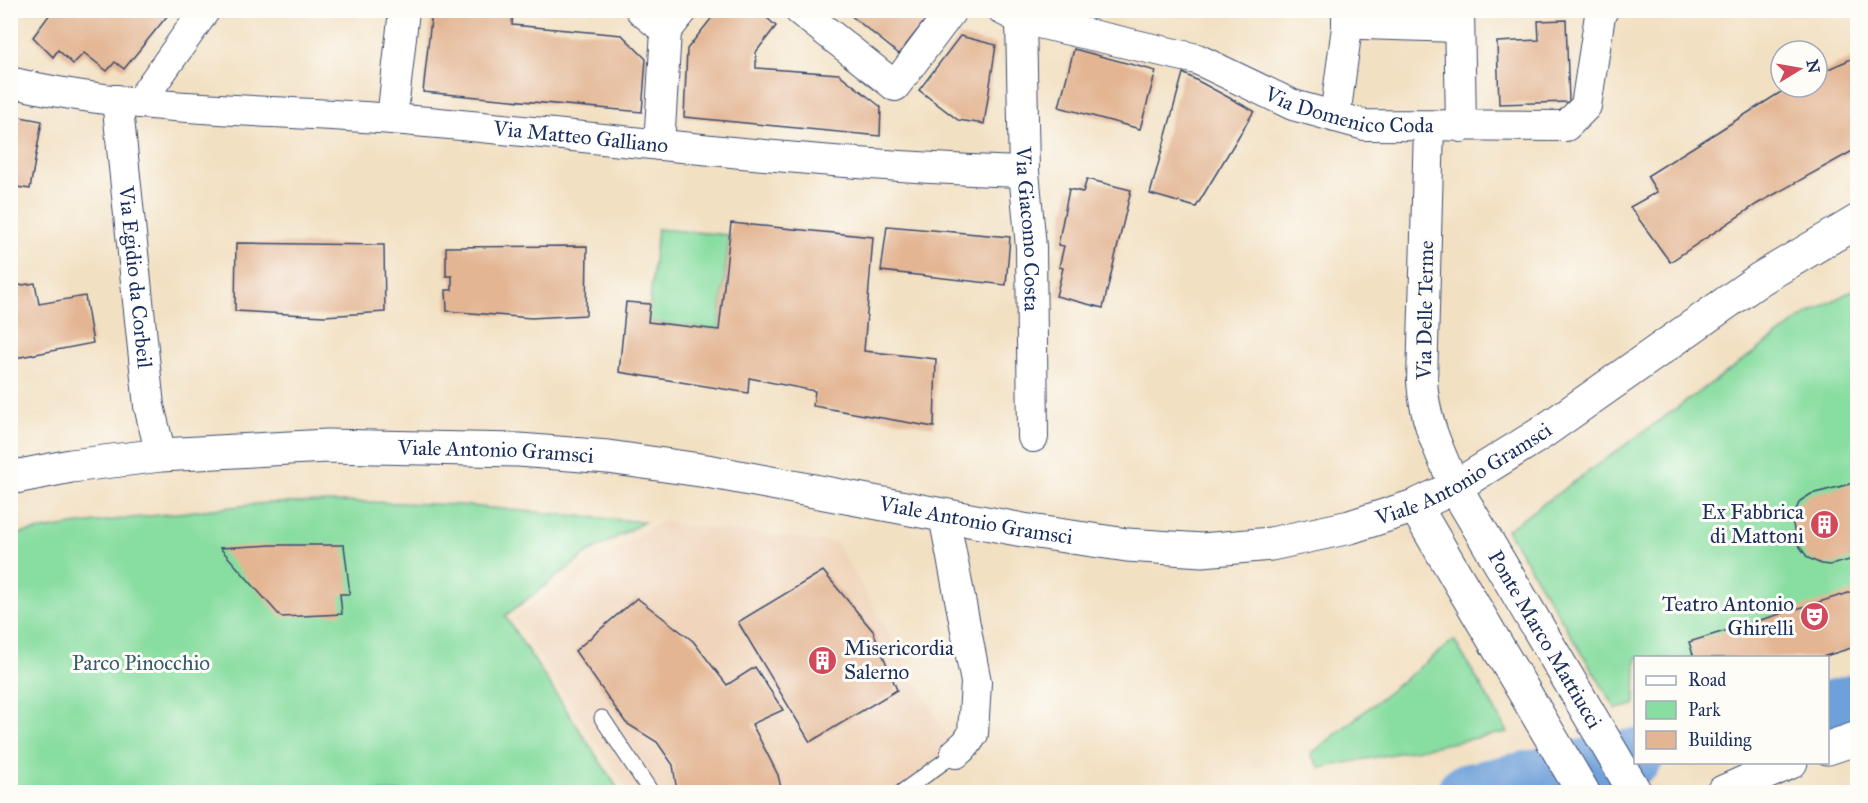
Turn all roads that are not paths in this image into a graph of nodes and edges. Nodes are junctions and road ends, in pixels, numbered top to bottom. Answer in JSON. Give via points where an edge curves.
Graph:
{"nodes":[{"id":1,"x":205,"y":10,"type":"edge"},
{"id":2,"x":404,"y":10,"type":"edge"},
{"id":3,"x":641,"y":10,"type":"edge"},
{"id":4,"x":799,"y":10,"type":"edge"},
{"id":5,"x":952,"y":10,"type":"edge"},
{"id":6,"x":1347,"y":10,"type":"edge"},
{"id":7,"x":1362,"y":10,"type":"edge"},
{"id":8,"x":1603,"y":10,"type":"edge"},
{"id":9,"x":1017,"y":13,"type":"edge"},
{"id":10,"x":1459,"y":19,"type":"edge"},
{"id":11,"x":674,"y":21,"type":"edge"},
{"id":12,"x":10,"y":82,"type":"edge"},
{"id":13,"x":128,"y":102,"type":"junction"},
{"id":14,"x":1335,"y":117,"type":"junction"},
{"id":15,"x":392,"y":119,"type":"junction"},
{"id":16,"x":1429,"y":127,"type":"junction"},
{"id":17,"x":1461,"y":127,"type":"junction"},
{"id":18,"x":659,"y":145,"type":"junction"},
{"id":19,"x":1024,"y":172,"type":"junction"},
{"id":20,"x":1857,"y":221,"type":"edge"},
{"id":21,"x":1033,"y":437,"type":"dead end"},
{"id":22,"x":161,"y":455,"type":"junction"},
{"id":23,"x":10,"y":477,"type":"edge"},
{"id":24,"x":1455,"y":487,"type":"junction"},
{"id":25,"x":1414,"y":506,"type":"junction"},
{"id":26,"x":944,"y":516,"type":"junction"},
{"id":27,"x":602,"y":718,"type":"dead end"},
{"id":28,"x":1857,"y":738,"type":"edge"},
{"id":29,"x":1829,"y":747,"type":"edge"},
{"id":30,"x":956,"y":753,"type":"joint"},
{"id":31,"x":1786,"y":764,"type":"edge"},
{"id":32,"x":651,"y":792,"type":"edge"},
{"id":33,"x":903,"y":792,"type":"edge"},
{"id":34,"x":1583,"y":792,"type":"edge"},
{"id":35,"x":1635,"y":792,"type":"edge"},
{"id":36,"x":1723,"y":792,"type":"edge"}],
"edges":[{"from":1,"to":13,"type":"street"},
{"from":2,"to":15,"type":"street"},
{"from":3,"to":11,"type":"street"},
{"from":4,"to":5,"type":"street","via":[[895,86]]},
{"from":6,"to":14,"type":"street"},
{"from":7,"to":10,"type":"street","via":[[1362,24]]},
{"from":8,"to":17,"type":"street","name":"Via Domenico Coda","via":[[1586,105],[1566,126]]},
{"from":9,"to":14,"type":"street","name":"Via Domenico Coda","via":[[1197,59],[1293,105]]},
{"from":9,"to":19,"type":"street","name":"Via Giacomo Costa"},
{"from":10,"to":17,"type":"street"},
{"from":11,"to":18,"type":"street"},
{"from":12,"to":13,"type":"street","name":"Via Matteo Galliano"},
{"from":13,"to":15,"type":"street","name":"Via Matteo Galliano"},
{"from":13,"to":22,"type":"street","name":"Via Egidio da Corbeil","via":[[149,406]]},
{"from":14,"to":16,"type":"street","name":"Via Domenico Coda","via":[[1365,125]]},
{"from":15,"to":18,"type":"street","name":"Via Matteo Galliano"},
{"from":16,"to":17,"type":"street","name":"Via Domenico Coda"},
{"from":16,"to":24,"type":"street","name":"Via Delle Terme","via":[[1422,382],[1431,430]]},
{"from":18,"to":19,"type":"street","name":"Via Matteo Galliano"},
{"from":19,"to":21,"type":"street","name":"Via Giacomo Costa","via":[[1031,247]]},
{"from":20,"to":24,"type":"main road","name":"Viale Antonio Gramsci","via":[[1760,279],[1540,434]]},
{"from":22,"to":23,"type":"main road","name":"Viale Antonio Gramsci","via":[[71,465]]},
{"from":22,"to":26,"type":"main road","name":"Viale Antonio Gramsci","via":[[327,446],[608,456]]},
{"from":24,"to":25,"type":"main road","name":"Viale Antonio Gramsci"},
{"from":24,"to":35,"type":"main road","name":"Ponte Marco Mattiucci"},
{"from":25,"to":26,"type":"main road","name":"Viale Antonio Gramsci","via":[[1350,527],[1271,544],[1202,550],[1128,545]]},
{"from":25,"to":34,"type":"main road","name":"Ponte Marco Mattiucci"},
{"from":26,"to":30,"type":"street","via":[[975,682],[973,734]]},
{"from":27,"to":32,"type":"lane"},
{"from":28,"to":29,"type":"main road"},
{"from":30,"to":33,"type":"lane"},
{"from":31,"to":36,"type":"main road"}]}
